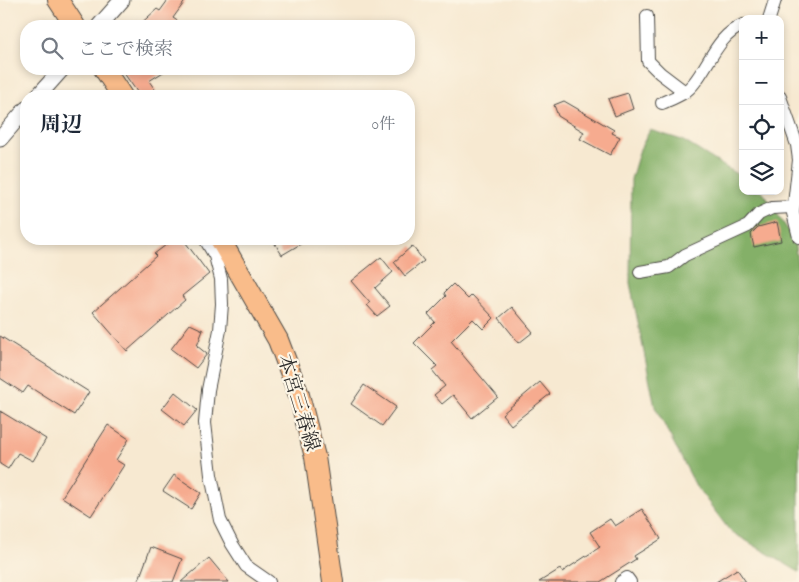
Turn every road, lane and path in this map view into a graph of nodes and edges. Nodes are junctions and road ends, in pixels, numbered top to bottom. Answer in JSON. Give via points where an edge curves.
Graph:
{"nodes":[{"id":1,"x":58,"y":0,"type":"edge"},
{"id":2,"x":122,"y":0,"type":"edge"},
{"id":3,"x":775,"y":0,"type":"edge"},
{"id":4,"x":767,"y":15,"type":"edge"},
{"id":5,"x":646,"y":16,"type":"dead end"},
{"id":6,"x":71,"y":20,"type":"edge"},
{"id":7,"x":104,"y":20,"type":"edge"},
{"id":8,"x":739,"y":26,"type":"edge"},
{"id":9,"x":57,"y":75,"type":"edge"},
{"id":10,"x":108,"y":75,"type":"edge"},
{"id":11,"x":43,"y":90,"type":"edge"},
{"id":12,"x":118,"y":90,"type":"edge"},
{"id":13,"x":684,"y":92,"type":"junction"},
{"id":14,"x":662,"y":103,"type":"dead end"},
{"id":15,"x":783,"y":105,"type":"edge"},
{"id":16,"x":20,"y":116,"type":"edge"},
{"id":17,"x":0,"y":139,"type":"edge"},
{"id":18,"x":794,"y":207,"type":"junction"},
{"id":19,"x":799,"y":237,"type":"edge"},
{"id":20,"x":209,"y":245,"type":"edge"},
{"id":21,"x":223,"y":245,"type":"edge"},
{"id":22,"x":640,"y":272,"type":"dead end"},
{"id":23,"x":269,"y":582,"type":"edge"},
{"id":24,"x":333,"y":582,"type":"edge"},
{"id":25,"x":621,"y":582,"type":"edge"},
{"id":26,"x":630,"y":582,"type":"edge"}],
"edges":[{"from":1,"to":6,"type":"main road"},
{"from":2,"to":7,"type":"street"},
{"from":3,"to":4,"type":"street"},
{"from":5,"to":13,"type":"street","via":[[648,61]]},
{"from":8,"to":13,"type":"street","via":[[725,36],[694,84]]},
{"from":9,"to":11,"type":"street"},
{"from":10,"to":12,"type":"main road"},
{"from":13,"to":14,"type":"street"},
{"from":15,"to":18,"type":"street","via":[[799,160]]},
{"from":16,"to":17,"type":"street"},
{"from":18,"to":19,"type":"street"},
{"from":18,"to":22,"type":"street","via":[[772,208],[759,214],[748,226],[685,255],[669,267]]},
{"from":20,"to":23,"type":"street","via":[[221,279],[222,304],[205,423],[211,475],[220,520],[232,544],[246,566]]},
{"from":21,"to":24,"type":"main road","name":"本宮三春線","via":[[278,340],[299,395],[315,457]]},
{"from":25,"to":26,"type":"street","via":[[627,578]]}]}
